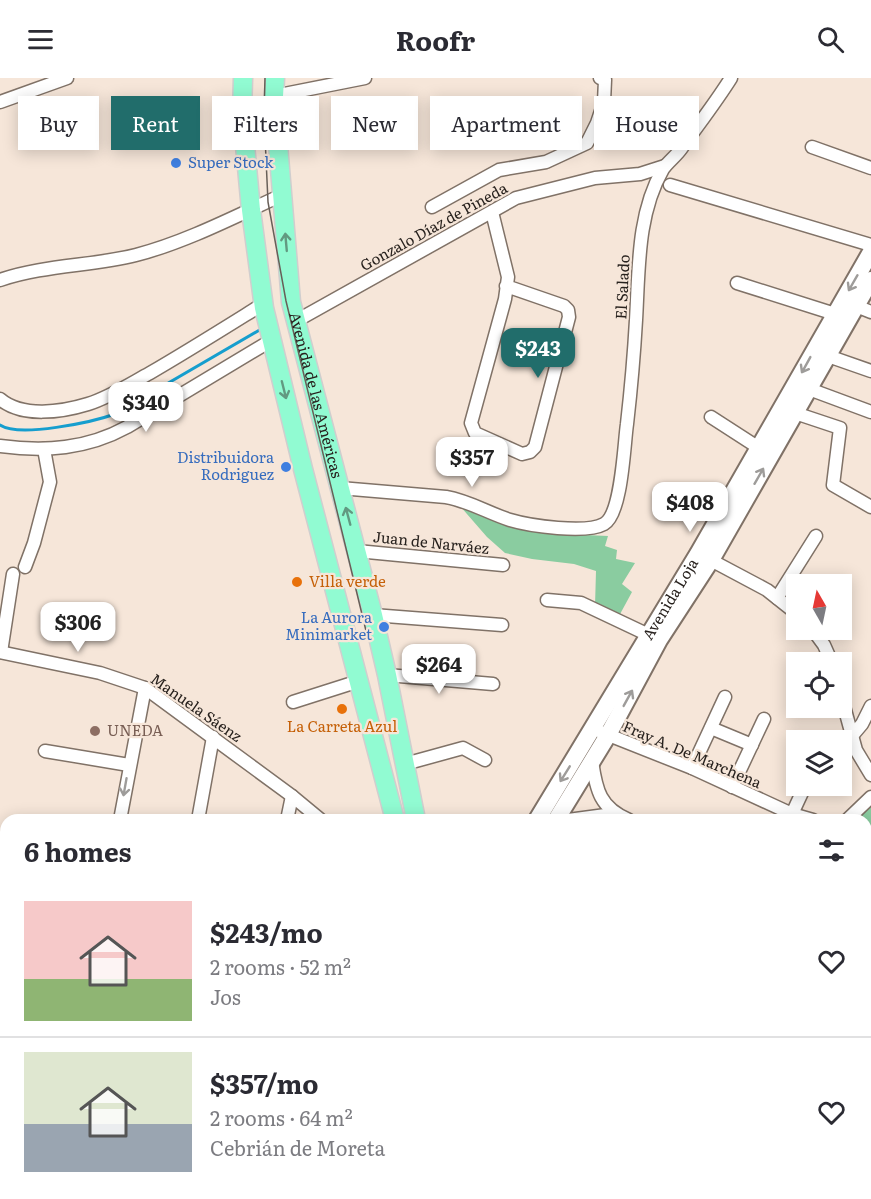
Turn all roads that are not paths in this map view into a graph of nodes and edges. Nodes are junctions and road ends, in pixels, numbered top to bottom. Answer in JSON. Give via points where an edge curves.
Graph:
{"nodes":[{"id":1,"x":67,"y":78,"type":"edge"},
{"id":2,"x":243,"y":78,"type":"edge"},
{"id":3,"x":365,"y":78,"type":"edge"},
{"id":4,"x":732,"y":78,"type":"edge"},
{"id":5,"x":603,"y":79,"type":"edge"},
{"id":6,"x":275,"y":87,"type":"edge"},
{"id":7,"x":0,"y":102,"type":"edge"},
{"id":8,"x":812,"y":147,"type":"dead end"},
{"id":9,"x":665,"y":166,"type":"junction"},
{"id":10,"x":871,"y":168,"type":"edge"},
{"id":11,"x":670,"y":185,"type":"dead end"},
{"id":12,"x":282,"y":195,"type":"junction"},
{"id":13,"x":432,"y":207,"type":"dead end"},
{"id":14,"x":251,"y":210,"type":"junction"},
{"id":15,"x":492,"y":212,"type":"junction"},
{"id":16,"x":871,"y":244,"type":"edge"},
{"id":17,"x":871,"y":252,"type":"edge"},
{"id":18,"x":0,"y":280,"type":"edge"},
{"id":19,"x":871,"y":280,"type":"edge"},
{"id":20,"x":737,"y":283,"type":"dead end"},
{"id":21,"x":506,"y":286,"type":"junction"},
{"id":22,"x":264,"y":306,"type":"junction"},
{"id":23,"x":864,"y":309,"type":"edge"},
{"id":24,"x":835,"y":314,"type":"junction"},
{"id":25,"x":295,"y":319,"type":"junction"},
{"id":26,"x":271,"y":337,"type":"junction"},
{"id":27,"x":828,"y":356,"type":"junction"},
{"id":28,"x":871,"y":371,"type":"edge"},
{"id":29,"x":809,"y":389,"type":"junction"},
{"id":30,"x":0,"y":399,"type":"edge"},
{"id":31,"x":795,"y":412,"type":"junction"},
{"id":32,"x":871,"y":412,"type":"edge"},
{"id":33,"x":711,"y":417,"type":"dead end"},
{"id":34,"x":0,"y":446,"type":"edge"},
{"id":35,"x":759,"y":448,"type":"junction"},
{"id":36,"x":44,"y":449,"type":"junction"},
{"id":37,"x":340,"y":488,"type":"junction"},
{"id":38,"x":871,"y":507,"type":"edge"},
{"id":39,"x":816,"y":536,"type":"dead end"},
{"id":40,"x":357,"y":551,"type":"junction"},
{"id":41,"x":704,"y":557,"type":"junction"},
{"id":42,"x":502,"y":565,"type":"dead end"},
{"id":43,"x":25,"y":567,"type":"dead end"},
{"id":44,"x":13,"y":574,"type":"dead end"},
{"id":45,"x":777,"y":597,"type":"junction"},
{"id":46,"x":548,"y":600,"type":"dead end"},
{"id":47,"x":786,"y":605,"type":"edge"},
{"id":48,"x":373,"y":615,"type":"junction"},
{"id":49,"x":502,"y":626,"type":"dead end"},
{"id":50,"x":654,"y":637,"type":"junction"},
{"id":51,"x":350,"y":644,"type":"junction"},
{"id":52,"x":1,"y":652,"type":"edge"},
{"id":53,"x":387,"y":675,"type":"junction"},
{"id":54,"x":359,"y":681,"type":"junction"},
{"id":55,"x":493,"y":684,"type":"dead end"},
{"id":56,"x":146,"y":688,"type":"junction"},
{"id":57,"x":725,"y":697,"type":"dead end"},
{"id":58,"x":293,"y":702,"type":"dead end"},
{"id":59,"x":871,"y":706,"type":"edge"},
{"id":60,"x":394,"y":708,"type":"junction"},
{"id":61,"x":764,"y":719,"type":"dead end"},
{"id":62,"x":711,"y":728,"type":"junction"},
{"id":63,"x":601,"y":732,"type":"junction"},
{"id":64,"x":852,"y":736,"type":"edge"},
{"id":65,"x":213,"y":737,"type":"junction"},
{"id":66,"x":852,"y":740,"type":"edge"},
{"id":67,"x":752,"y":745,"type":"junction"},
{"id":68,"x":45,"y":751,"type":"dead end"},
{"id":69,"x":485,"y":760,"type":"dead end"},
{"id":70,"x":592,"y":761,"type":"junction"},
{"id":71,"x":412,"y":762,"type":"junction"},
{"id":72,"x":129,"y":765,"type":"junction"},
{"id":73,"x":692,"y":768,"type":"junction"},
{"id":74,"x":871,"y":775,"type":"edge"},
{"id":75,"x":732,"y":787,"type":"junction"},
{"id":76,"x":292,"y":796,"type":"junction"},
{"id":77,"x":800,"y":796,"type":"edge"},
{"id":78,"x":871,"y":797,"type":"edge"},
{"id":79,"x":121,"y":814,"type":"edge"},
{"id":80,"x":199,"y":814,"type":"edge"},
{"id":81,"x":288,"y":814,"type":"edge"},
{"id":82,"x":314,"y":814,"type":"edge"},
{"id":83,"x":396,"y":814,"type":"edge"},
{"id":84,"x":396,"y":814,"type":"edge"},
{"id":85,"x":415,"y":814,"type":"edge"},
{"id":86,"x":424,"y":814,"type":"edge"},
{"id":87,"x":541,"y":814,"type":"edge"},
{"id":88,"x":560,"y":814,"type":"edge"},
{"id":89,"x":613,"y":814,"type":"edge"},
{"id":90,"x":792,"y":814,"type":"joint"},
{"id":91,"x":853,"y":814,"type":"edge"}],
"edges":[{"from":1,"to":7,"type":"street"},
{"from":2,"to":14,"type":"main road","name":"Avenida de las Américas","via":[[242,113]]},
{"from":3,"to":6,"type":"street"},
{"from":4,"to":9,"type":"street","name":"El Salado"},
{"from":5,"to":13,"type":"street","via":[[604,102],[587,143],[546,162],[499,170]]},
{"from":6,"to":12,"type":"main road","name":"Avenida de las Américas"},
{"from":8,"to":10,"type":"street"},
{"from":9,"to":15,"type":"street","name":"Gonzalo Díaz de Pineda","via":[[516,198]]},
{"from":9,"to":37,"type":"street","name":"El Salado","via":[[642,227],[633,369],[616,505],[608,521],[581,529],[519,523],[454,498]]},
{"from":11,"to":16,"type":"street"},
{"from":12,"to":14,"type":"street"},
{"from":25,"to":12,"type":"main road","name":"Avenida de las Américas","one_way":true},
{"from":14,"to":18,"type":"street","via":[[138,255]]},
{"from":14,"to":22,"type":"main road","name":"Avenida de las Américas"},
{"from":15,"to":21,"type":"street","via":[[508,278]]},
{"from":15,"to":25,"type":"street","name":"Gonzalo Díaz de Pineda"},
{"from":17,"to":24,"type":"main road","name":"Avenida Loja","one_way":true},
{"from":19,"to":23,"type":"main road","name":"Avenida Loja"},
{"from":20,"to":24,"type":"street"},
{"from":21,"to":21,"type":"street","via":[[564,306],[569,317],[535,447],[522,454],[475,433],[471,423]]},
{"from":22,"to":26,"type":"main road","name":"Avenida de las Américas"},
{"from":22,"to":30,"type":"street","via":[[148,374],[87,404],[33,410],[17,408]]},
{"from":23,"to":27,"type":"main road","name":"Avenida Loja"},
{"from":24,"to":35,"type":"main road","name":"Avenida Loja","one_way":true},
{"from":25,"to":37,"type":"main road","name":"Avenida de las Américas"},
{"from":26,"to":36,"type":"street","via":[[115,434],[83,444]]},
{"from":26,"to":51,"type":"main road","name":"Avenida de las Américas","one_way":true},
{"from":27,"to":28,"type":"street"},
{"from":27,"to":29,"type":"main road","name":"Avenida Loja"},
{"from":29,"to":31,"type":"main road","name":"Avenida Loja"},
{"from":29,"to":32,"type":"street"},
{"from":31,"to":38,"type":"street","via":[[840,428],[833,485]]},
{"from":41,"to":31,"type":"main road","name":"Avenida Loja","one_way":true},
{"from":33,"to":35,"type":"street"},
{"from":34,"to":36,"type":"street"},
{"from":35,"to":41,"type":"main road","name":"Avenida Loja"},
{"from":36,"to":43,"type":"street","via":[[50,482]]},
{"from":40,"to":37,"type":"main road","name":"Avenida de las Américas","one_way":true},
{"from":39,"to":45,"type":"street"},
{"from":40,"to":42,"type":"street","name":"Juan de Narváez"},
{"from":40,"to":48,"type":"main road","name":"Avenida de las Américas"},
{"from":41,"to":45,"type":"street"},
{"from":41,"to":50,"type":"main road","name":"Avenida Loja"},
{"from":44,"to":52,"type":"street"},
{"from":45,"to":47,"type":"street"},
{"from":46,"to":50,"type":"street","via":[[581,603]]},
{"from":48,"to":49,"type":"street"},
{"from":48,"to":53,"type":"main road","name":"Avenida de las Américas"},
{"from":50,"to":63,"type":"main road","name":"Avenida Loja"},
{"from":51,"to":54,"type":"main road","name":"Avenida de las Américas"},
{"from":51,"to":83,"type":"main road","name":"Avenida de las Américas","via":[[390,760]]},
{"from":52,"to":56,"type":"street","name":"Manuela Sáenz","via":[[100,673]]},
{"from":53,"to":55,"type":"street"},
{"from":53,"to":60,"type":"main road","name":"Avenida de las Américas"},
{"from":54,"to":58,"type":"street"},
{"from":54,"to":84,"type":"main road","name":"Avenida de las Américas"},
{"from":56,"to":65,"type":"street","name":"Manuela Sáenz"},
{"from":56,"to":72,"type":"street"},
{"from":57,"to":62,"type":"street"},
{"from":59,"to":64,"type":"street"},
{"from":60,"to":71,"type":"main road","name":"Avenida de las Américas"},
{"from":60,"to":85,"type":"main road","name":"Avenida de las Américas"},
{"from":61,"to":67,"type":"street"},
{"from":62,"to":67,"type":"street"},
{"from":62,"to":73,"type":"street"},
{"from":63,"to":70,"type":"main road","name":"Avenida Loja"},
{"from":63,"to":73,"type":"street","name":"Fray A. De Marchena"},
{"from":63,"to":87,"type":"main road","name":"Avenida Loja","one_way":true},
{"from":65,"to":76,"type":"street","name":"Manuela Sáenz"},
{"from":65,"to":80,"type":"street"},
{"from":66,"to":74,"type":"street"},
{"from":67,"to":75,"type":"street"},
{"from":68,"to":72,"type":"street"},
{"from":69,"to":71,"type":"street","via":[[463,748]]},
{"from":70,"to":88,"type":"main road","name":"Avenida Loja"},
{"from":70,"to":89,"type":"street","via":[[601,797]]},
{"from":71,"to":86,"type":"main road","name":"Avenida de las Américas"},
{"from":72,"to":79,"type":"street","one_way":true},
{"from":73,"to":75,"type":"street","name":"Fray A. De Marchena"},
{"from":75,"to":90,"type":"street","name":"Fray A. De Marchena"},
{"from":76,"to":81,"type":"street"},
{"from":76,"to":82,"type":"street","name":"Manuela Sáenz"},
{"from":77,"to":90,"type":"street"},
{"from":78,"to":91,"type":"street"}]}
